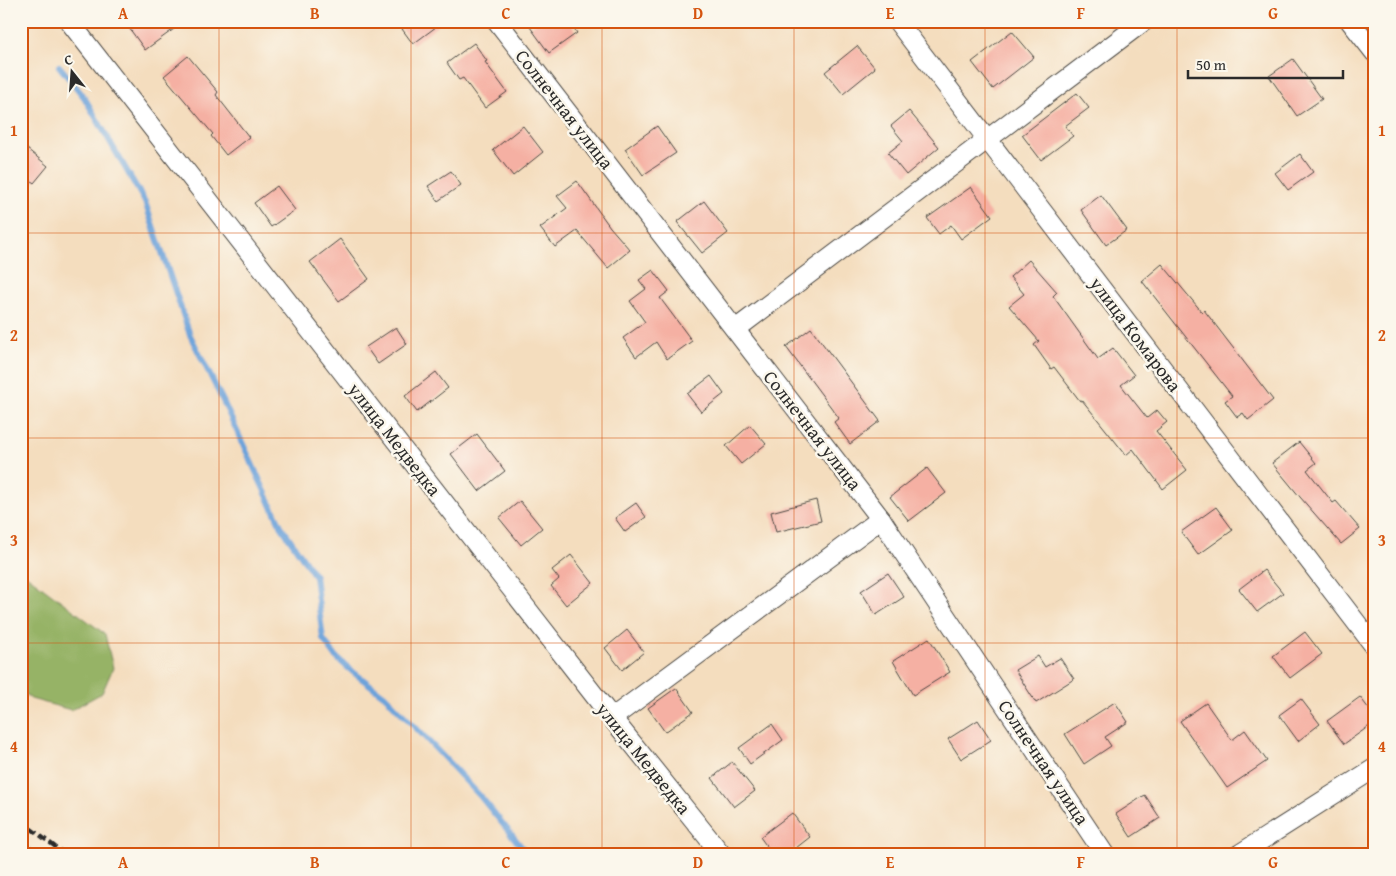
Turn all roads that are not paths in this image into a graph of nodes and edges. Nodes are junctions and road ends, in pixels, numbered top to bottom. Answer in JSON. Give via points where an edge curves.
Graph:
{"nodes":[{"id":1,"x":70,"y":21,"type":"edge"},
{"id":2,"x":497,"y":21,"type":"edge"},
{"id":3,"x":897,"y":21,"type":"edge"},
{"id":4,"x":1144,"y":21,"type":"edge"},
{"id":5,"x":1350,"y":21,"type":"edge"},
{"id":6,"x":1375,"y":53,"type":"edge"},
{"id":7,"x":988,"y":139,"type":"junction"},
{"id":8,"x":736,"y":329,"type":"junction"},
{"id":9,"x":881,"y":519,"type":"junction"},
{"id":10,"x":1375,"y":648,"type":"edge"},
{"id":11,"x":612,"y":718,"type":"junction"},
{"id":12,"x":1375,"y":768,"type":"edge"},
{"id":13,"x":722,"y":855,"type":"edge"},
{"id":14,"x":1105,"y":855,"type":"edge"},
{"id":15,"x":1238,"y":855,"type":"edge"}],
"edges":[{"from":1,"to":11,"type":"street","name":"улица Медведка"},
{"from":2,"to":8,"type":"street","name":"Солнечная улица"},
{"from":3,"to":7,"type":"street","name":"улица Комарова"},
{"from":4,"to":7,"type":"street"},
{"from":5,"to":6,"type":"street"},
{"from":7,"to":8,"type":"street"},
{"from":7,"to":10,"type":"street","name":"улица Комарова"},
{"from":8,"to":9,"type":"street","name":"Солнечная улица"},
{"from":9,"to":11,"type":"street"},
{"from":9,"to":14,"type":"street","name":"Солнечная улица"},
{"from":11,"to":13,"type":"street","name":"улица Медведка"},
{"from":12,"to":15,"type":"street"}]}
